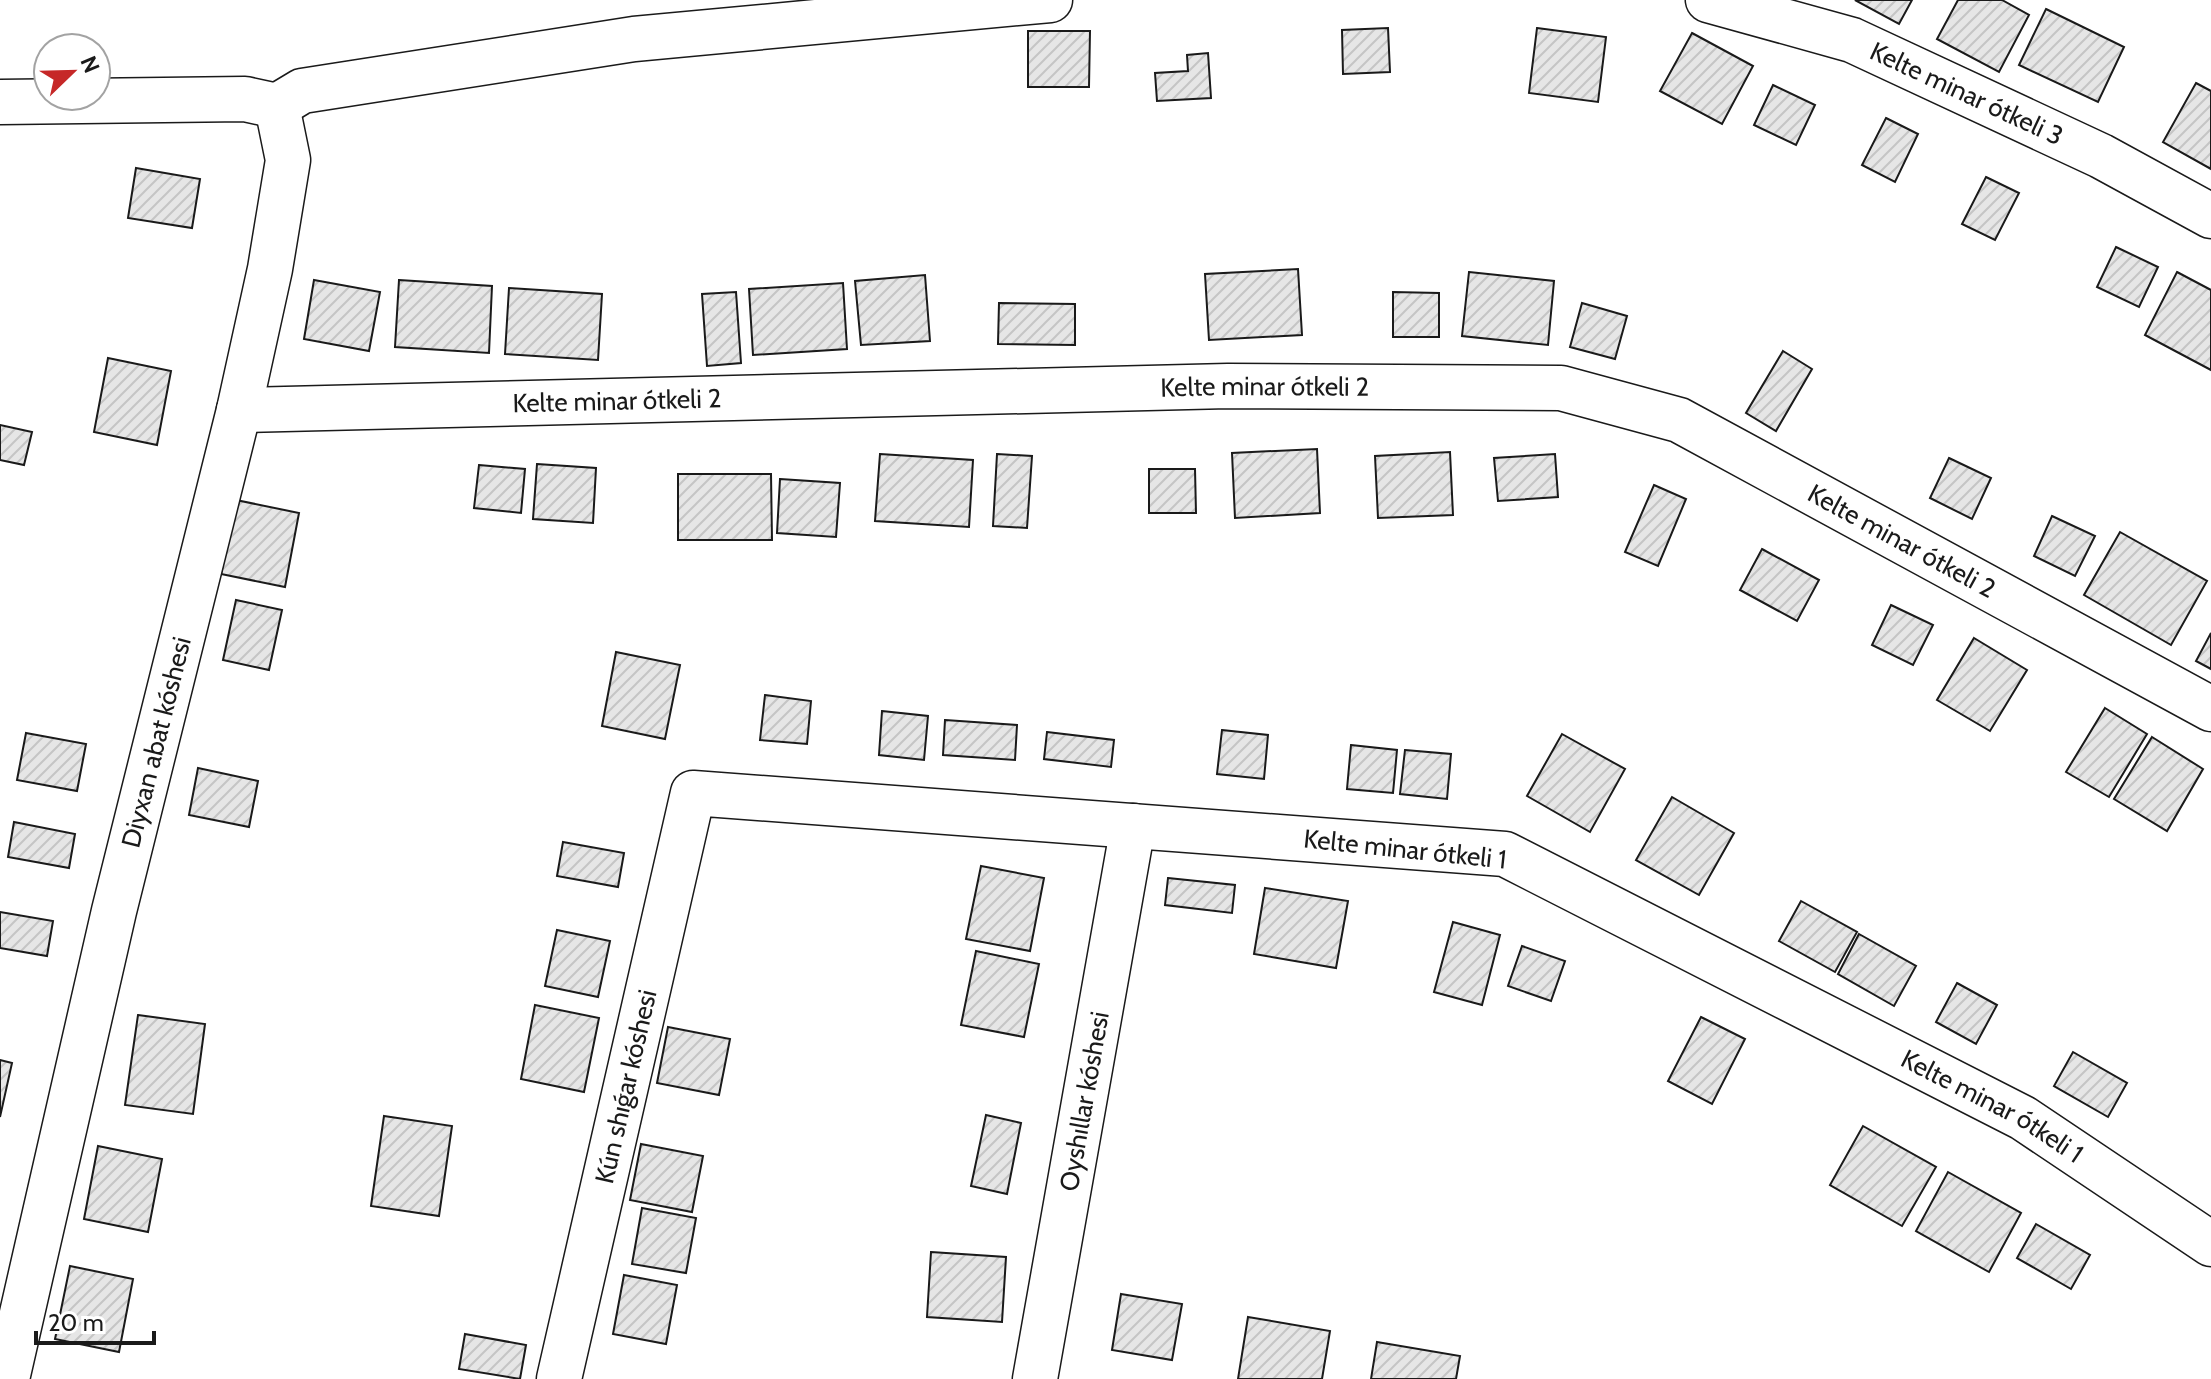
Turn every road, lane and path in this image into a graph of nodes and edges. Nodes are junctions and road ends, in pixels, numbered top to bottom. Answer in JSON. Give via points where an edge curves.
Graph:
{"nodes":[{"id":1,"x":1050,"y":0,"type":"edge"},
{"id":2,"x":1708,"y":0,"type":"edge"},
{"id":3,"x":0,"y":102,"type":"edge"},
{"id":4,"x":277,"y":106,"type":"junction"},
{"id":5,"x":2211,"y":216,"type":"edge"},
{"id":6,"x":239,"y":410,"type":"junction"},
{"id":7,"x":2211,"y":709,"type":"edge"},
{"id":8,"x":693,"y":793,"type":"joint"},
{"id":9,"x":1133,"y":826,"type":"junction"},
{"id":10,"x":2211,"y":1244,"type":"edge"},
{"id":11,"x":7,"y":1379,"type":"edge"},
{"id":12,"x":559,"y":1379,"type":"edge"},
{"id":13,"x":1035,"y":1379,"type":"edge"}],
"edges":[{"from":1,"to":4,"type":"street","via":[[634,39],[302,91]]},
{"from":2,"to":5,"type":"street","name":"Kelte minar ótkeli 3","via":[[1852,40],[2101,156]]},
{"from":3,"to":4,"type":"street","via":[[245,99]]},
{"from":4,"to":6,"type":"street","name":"Diyxan abat kóshesi","via":[[288,160]]},
{"from":6,"to":7,"type":"street","name":"Kelte minar ótkeli 2","via":[[1228,386],[1561,388],[1679,420]]},
{"from":6,"to":11,"type":"street","name":"Diyxan abat kóshesi","via":[[114,911]]},
{"from":8,"to":9,"type":"street","name":"Kelte minar ótkeli 1"},
{"from":8,"to":12,"type":"street","name":"Kún shıǵar kóshesi"},
{"from":9,"to":10,"type":"street","name":"Kelte minar ótkeli 1","via":[[1505,854],[2023,1118]]},
{"from":9,"to":13,"type":"street","name":"Oyshıllar kóshesi"}]}
